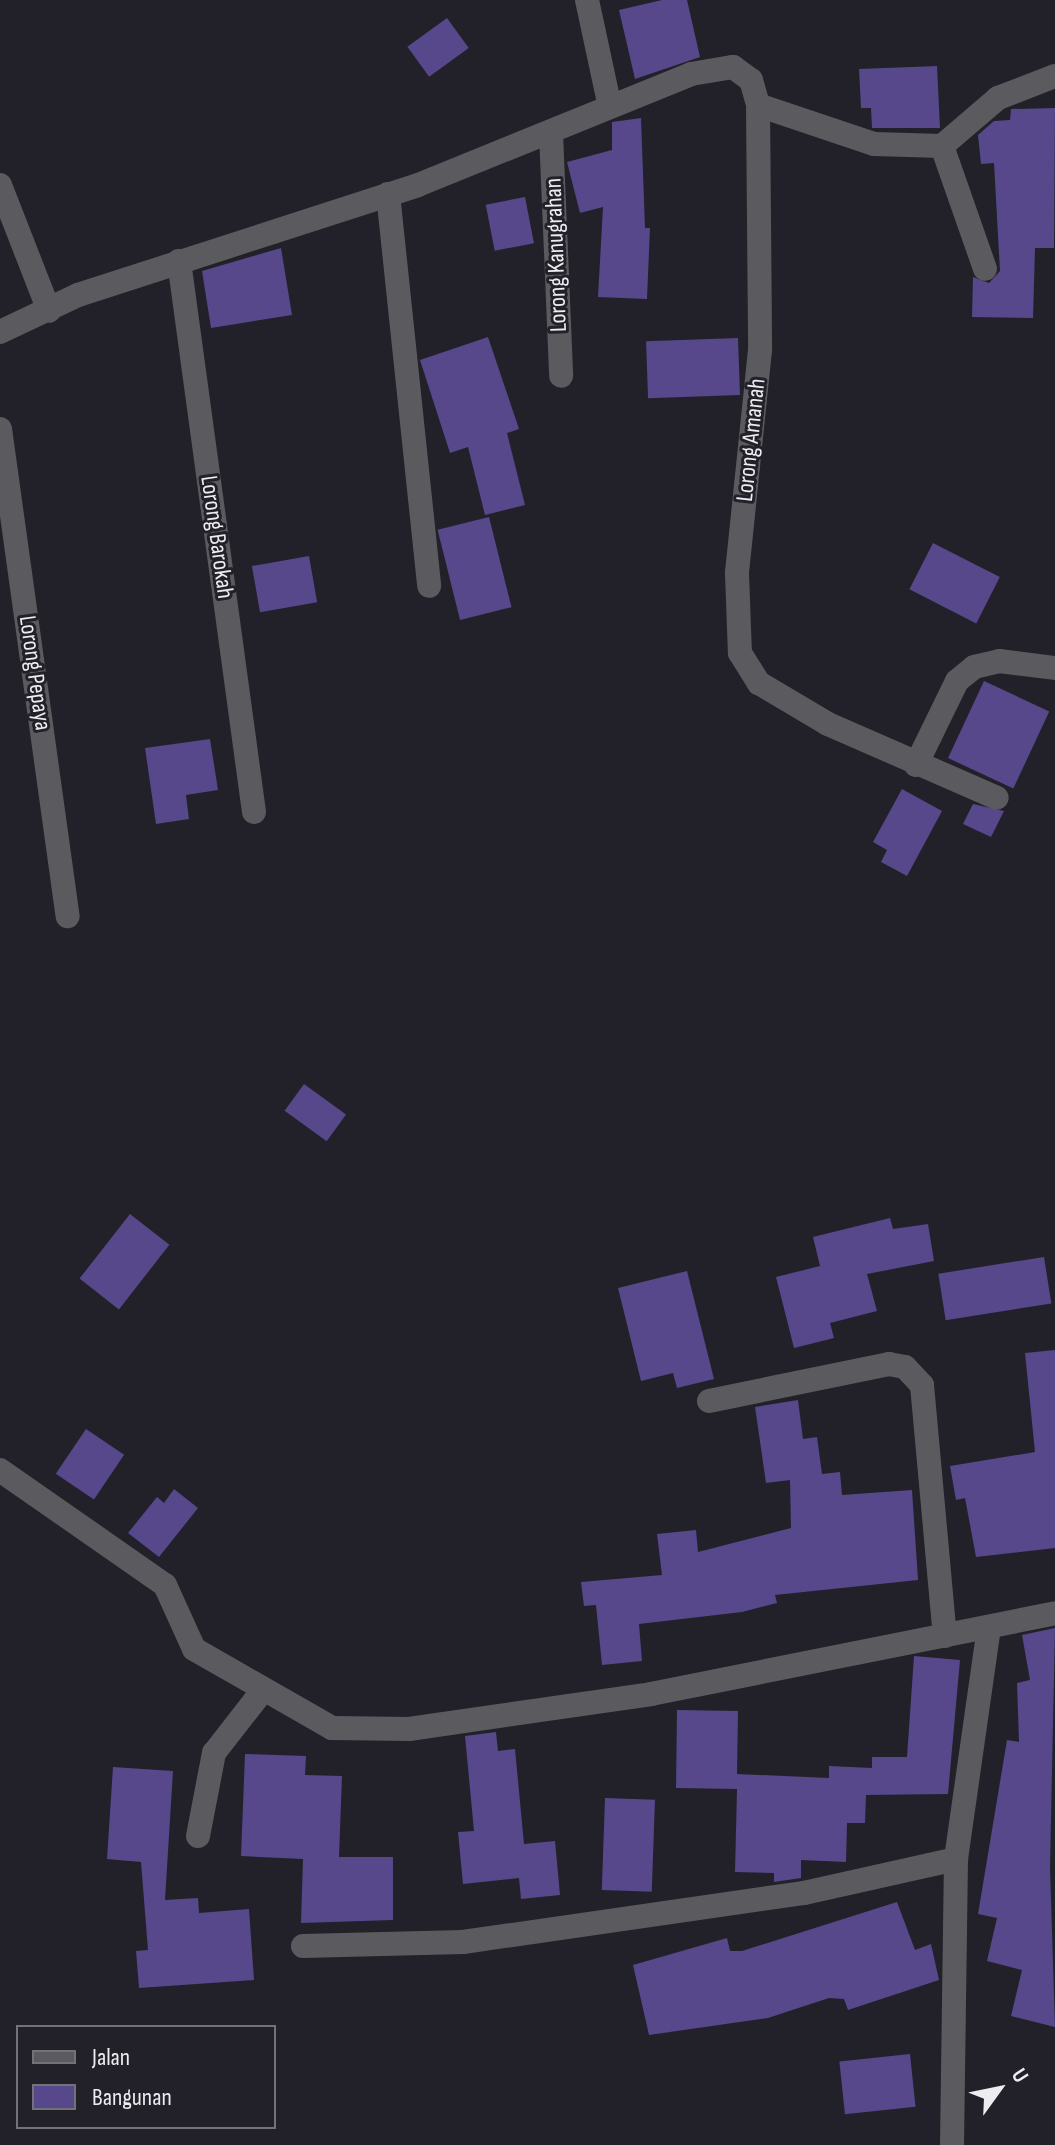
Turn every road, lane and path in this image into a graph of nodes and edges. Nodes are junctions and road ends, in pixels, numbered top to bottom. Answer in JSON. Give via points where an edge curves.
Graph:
{"nodes":[{"id":1,"x":587,"y":0,"type":"edge"},
{"id":2,"x":1055,"y":76,"type":"edge"},
{"id":3,"x":758,"y":105,"type":"junction"},
{"id":4,"x":610,"y":107,"type":"junction"},
{"id":5,"x":551,"y":133,"type":"junction"},
{"id":6,"x":942,"y":146,"type":"junction"},
{"id":7,"x":0,"y":185,"type":"edge"},
{"id":8,"x":388,"y":194,"type":"junction"},
{"id":9,"x":179,"y":261,"type":"junction"},
{"id":10,"x":985,"y":269,"type":"dead end"},
{"id":11,"x":49,"y":311,"type":"junction"},
{"id":12,"x":0,"y":332,"type":"edge"},
{"id":13,"x":561,"y":376,"type":"dead end"},
{"id":14,"x":0,"y":429,"type":"edge"},
{"id":15,"x":429,"y":586,"type":"dead end"},
{"id":16,"x":1055,"y":668,"type":"edge"},
{"id":17,"x":916,"y":765,"type":"junction"},
{"id":18,"x":997,"y":798,"type":"dead end"},
{"id":19,"x":254,"y":812,"type":"dead end"},
{"id":20,"x":68,"y":916,"type":"dead end"},
{"id":21,"x":709,"y":1401,"type":"dead end"},
{"id":22,"x":0,"y":1470,"type":"edge"},
{"id":23,"x":1055,"y":1613,"type":"edge"},
{"id":24,"x":989,"y":1627,"type":"junction"},
{"id":25,"x":945,"y":1636,"type":"junction"},
{"id":26,"x":263,"y":1690,"type":"junction"},
{"id":27,"x":198,"y":1836,"type":"dead end"},
{"id":28,"x":956,"y":1859,"type":"junction"},
{"id":29,"x":303,"y":1946,"type":"dead end"},
{"id":30,"x":952,"y":2145,"type":"edge"}],
"edges":[{"from":1,"to":4,"type":"street"},
{"from":2,"to":6,"type":"street","via":[[998,98]]},
{"from":3,"to":4,"type":"street","name":"Lorong Amanah","via":[[751,80],[733,67],[713,66]]},
{"from":3,"to":6,"type":"street","via":[[874,144]]},
{"from":3,"to":17,"type":"street","name":"Lorong Amanah","via":[[760,350],[737,573],[740,653],[759,683],[785,700]]},
{"from":4,"to":5,"type":"street"},
{"from":5,"to":8,"type":"street"},
{"from":5,"to":13,"type":"street","name":"Lorong Kanugrahan"},
{"from":6,"to":10,"type":"street"},
{"from":7,"to":11,"type":"street"},
{"from":8,"to":9,"type":"street"},
{"from":8,"to":15,"type":"street"},
{"from":9,"to":11,"type":"street"},
{"from":9,"to":19,"type":"street","name":"Lorong Barokah"},
{"from":11,"to":12,"type":"street"},
{"from":14,"to":20,"type":"street","name":"Lorong Pepaya"},
{"from":16,"to":17,"type":"street","via":[[999,661],[974,667],[957,681]]},
{"from":17,"to":18,"type":"street","name":"Lorong Amanah"},
{"from":21,"to":25,"type":"street","via":[[889,1364],[905,1367],[922,1385],[930,1422]]},
{"from":22,"to":26,"type":"street","via":[[165,1585],[194,1649]]},
{"from":23,"to":24,"type":"street"},
{"from":24,"to":25,"type":"street"},
{"from":24,"to":28,"type":"street"},
{"from":25,"to":26,"type":"street","via":[[651,1694],[409,1729],[332,1728]]},
{"from":26,"to":27,"type":"street","via":[[214,1753]]},
{"from":28,"to":29,"type":"street","via":[[804,1893],[463,1942]]},
{"from":28,"to":30,"type":"street"}]}
